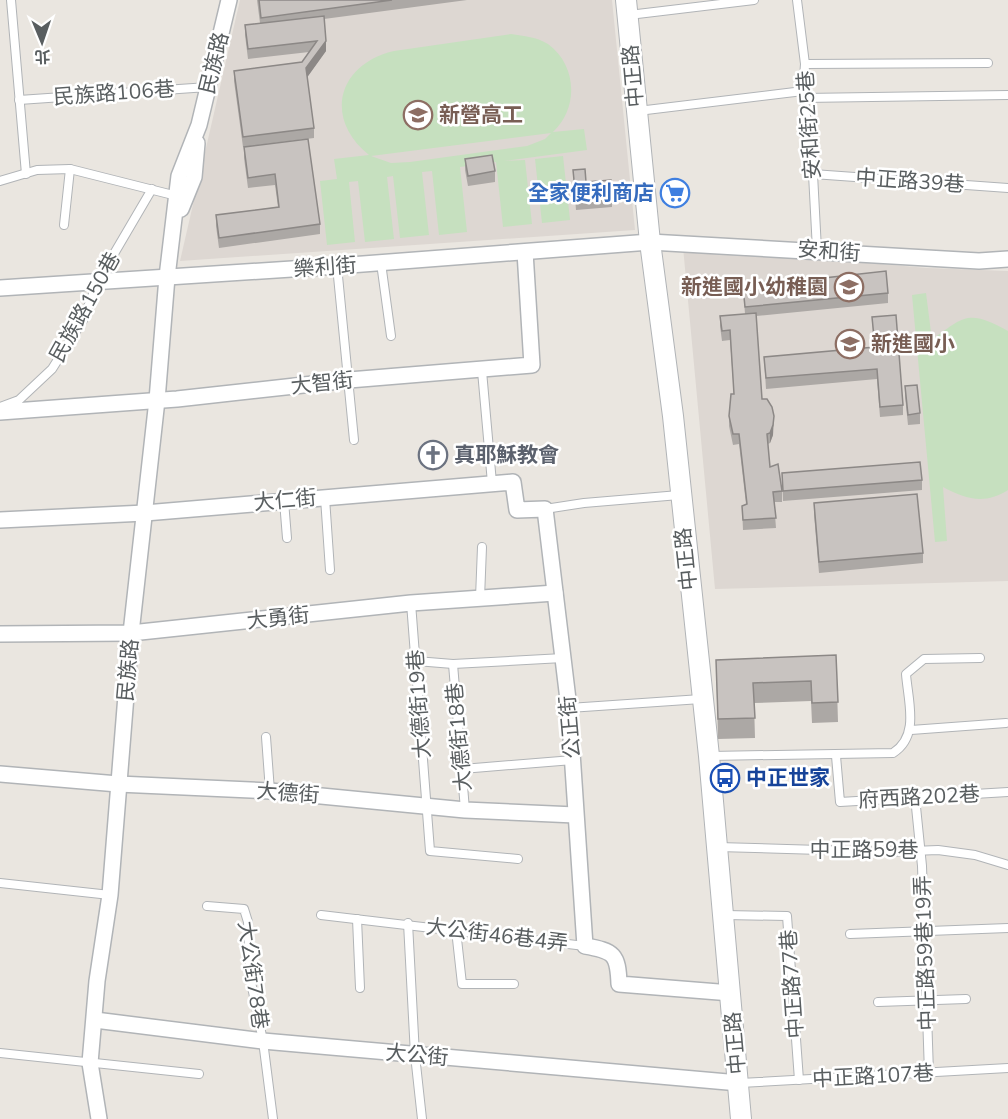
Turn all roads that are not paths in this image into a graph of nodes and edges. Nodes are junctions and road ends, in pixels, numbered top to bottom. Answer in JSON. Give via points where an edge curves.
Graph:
{"nodes":[{"id":1,"x":11,"y":0,"type":"edge"},
{"id":2,"x":229,"y":0,"type":"edge"},
{"id":3,"x":754,"y":0,"type":"edge"},
{"id":4,"x":797,"y":0,"type":"edge"},
{"id":5,"x":627,"y":7,"type":"edge"},
{"id":6,"x":988,"y":63,"type":"dead end"},
{"id":7,"x":806,"y":64,"type":"junction"},
{"id":8,"x":208,"y":87,"type":"junction"},
{"id":9,"x":804,"y":95,"type":"junction"},
{"id":10,"x":1008,"y":95,"type":"edge"},
{"id":11,"x":19,"y":100,"type":"junction"},
{"id":12,"x":636,"y":111,"type":"junction"},
{"id":13,"x":199,"y":125,"type":"junction"},
{"id":14,"x":70,"y":169,"type":"junction"},
{"id":15,"x":26,"y":174,"type":"junction"},
{"id":16,"x":813,"y":174,"type":"junction"},
{"id":17,"x":0,"y":181,"type":"edge"},
{"id":18,"x":1008,"y":188,"type":"edge"},
{"id":19,"x":152,"y":189,"type":"junction"},
{"id":20,"x":177,"y":195,"type":"junction"},
{"id":21,"x":175,"y":222,"type":"junction"},
{"id":22,"x":64,"y":225,"type":"dead end"},
{"id":23,"x":650,"y":242,"type":"junction"},
{"id":24,"x":817,"y":250,"type":"junction"},
{"id":25,"x":525,"y":252,"type":"junction"},
{"id":26,"x":1008,"y":259,"type":"edge"},
{"id":27,"x":381,"y":263,"type":"junction"},
{"id":28,"x":337,"y":266,"type":"junction"},
{"id":29,"x":166,"y":277,"type":"junction"},
{"id":30,"x":98,"y":281,"type":"junction"},
{"id":31,"x":0,"y":288,"type":"edge"},
{"id":32,"x":391,"y":336,"type":"dead end"},
{"id":33,"x":482,"y":371,"type":"junction"},
{"id":34,"x":349,"y":380,"type":"junction"},
{"id":35,"x":156,"y":400,"type":"junction"},
{"id":36,"x":0,"y":406,"type":"edge"},
{"id":37,"x":0,"y":412,"type":"edge"},
{"id":38,"x":354,"y":440,"type":"dead end"},
{"id":39,"x":492,"y":483,"type":"junction"},
{"id":40,"x":679,"y":495,"type":"junction"},
{"id":41,"x":325,"y":496,"type":"junction"},
{"id":42,"x":284,"y":499,"type":"junction"},
{"id":43,"x":546,"y":509,"type":"junction"},
{"id":44,"x":145,"y":513,"type":"junction"},
{"id":45,"x":0,"y":520,"type":"edge"},
{"id":46,"x":287,"y":537,"type":"dead end"},
{"id":47,"x":482,"y":547,"type":"dead end"},
{"id":48,"x":330,"y":570,"type":"dead end"},
{"id":49,"x":555,"y":593,"type":"junction"},
{"id":50,"x":480,"y":598,"type":"junction"},
{"id":51,"x":411,"y":603,"type":"junction"},
{"id":52,"x":131,"y":633,"type":"junction"},
{"id":53,"x":0,"y":634,"type":"edge"},
{"id":54,"x":563,"y":658,"type":"junction"},
{"id":55,"x":980,"y":658,"type":"dead end"},
{"id":56,"x":416,"y":661,"type":"junction"},
{"id":57,"x":453,"y":664,"type":"junction"},
{"id":58,"x":701,"y":699,"type":"junction"},
{"id":59,"x":569,"y":708,"type":"junction"},
{"id":60,"x":1006,"y":723,"type":"dead end"},
{"id":61,"x":911,"y":730,"type":"junction"},
{"id":62,"x":266,"y":737,"type":"dead end"},
{"id":63,"x":709,"y":756,"type":"junction"},
{"id":64,"x":836,"y":756,"type":"junction"},
{"id":65,"x":573,"y":760,"type":"junction"},
{"id":66,"x":462,"y":769,"type":"junction"},
{"id":67,"x":0,"y":774,"type":"edge"},
{"id":68,"x":118,"y":784,"type":"junction"},
{"id":69,"x":270,"y":791,"type":"junction"},
{"id":70,"x":1008,"y":792,"type":"edge"},
{"id":71,"x":915,"y":797,"type":"junction"},
{"id":72,"x":427,"y":805,"type":"junction"},
{"id":73,"x":465,"y":810,"type":"junction"},
{"id":74,"x":575,"y":815,"type":"junction"},
{"id":75,"x":717,"y":847,"type":"junction"},
{"id":76,"x":920,"y":851,"type":"junction"},
{"id":77,"x":518,"y":859,"type":"dead end"},
{"id":78,"x":1008,"y":865,"type":"edge"},
{"id":79,"x":0,"y":883,"type":"edge"},
{"id":80,"x":110,"y":895,"type":"junction"},
{"id":81,"x":207,"y":906,"type":"dead end"},
{"id":82,"x":321,"y":915,"type":"dead end"},
{"id":83,"x":724,"y":915,"type":"junction"},
{"id":84,"x":357,"y":919,"type":"junction"},
{"id":85,"x":408,"y":924,"type":"junction"},
{"id":86,"x":1008,"y":928,"type":"edge"},
{"id":87,"x":456,"y":930,"type":"junction"},
{"id":88,"x":925,"y":930,"type":"junction"},
{"id":89,"x":850,"y":934,"type":"dead end"},
{"id":90,"x":585,"y":946,"type":"junction"},
{"id":91,"x":514,"y":984,"type":"dead end"},
{"id":92,"x":360,"y":988,"type":"dead end"},
{"id":93,"x":731,"y":993,"type":"junction"},
{"id":94,"x":966,"y":999,"type":"dead end"},
{"id":95,"x":927,"y":1001,"type":"junction"},
{"id":96,"x":878,"y":1002,"type":"dead end"},
{"id":97,"x":95,"y":1020,"type":"junction"},
{"id":98,"x":263,"y":1041,"type":"junction"},
{"id":99,"x":0,"y":1053,"type":"edge"},
{"id":100,"x":415,"y":1055,"type":"junction"},
{"id":101,"x":90,"y":1063,"type":"junction"},
{"id":102,"x":1008,"y":1068,"type":"edge"},
{"id":103,"x":929,"y":1073,"type":"junction"},
{"id":104,"x":199,"y":1074,"type":"dead end"},
{"id":105,"x":799,"y":1080,"type":"junction"},
{"id":106,"x":739,"y":1083,"type":"junction"},
{"id":107,"x":90,"y":1119,"type":"edge"},
{"id":108,"x":99,"y":1119,"type":"edge"},
{"id":109,"x":273,"y":1119,"type":"edge"},
{"id":110,"x":422,"y":1119,"type":"edge"},
{"id":111,"x":741,"y":1119,"type":"edge"}],
"edges":[{"from":1,"to":11,"type":"lane"},
{"from":2,"to":8,"type":"street","name":"民族路"},
{"from":3,"to":5,"type":"lane"},
{"from":4,"to":7,"type":"lane","name":"安和街25巷"},
{"from":5,"to":12,"type":"street","name":"中正路"},
{"from":6,"to":7,"type":"lane"},
{"from":7,"to":9,"type":"lane","name":"安和街25巷"},
{"from":8,"to":11,"type":"lane","name":"民族路106巷"},
{"from":8,"to":13,"type":"street","name":"民族路"},
{"from":9,"to":10,"type":"lane"},
{"from":9,"to":12,"type":"lane"},
{"from":9,"to":16,"type":"lane","name":"安和街25巷"},
{"from":11,"to":15,"type":"lane"},
{"from":12,"to":23,"type":"street","name":"中正路"},
{"from":13,"to":20,"type":"street","name":"民族路","via":[[179,176]]},
{"from":13,"to":21,"type":"street","name":"民族路","via":[[194,177]]},
{"from":14,"to":15,"type":"lane"},
{"from":14,"to":19,"type":"lane"},
{"from":14,"to":22,"type":"lane"},
{"from":15,"to":17,"type":"lane"},
{"from":16,"to":18,"type":"lane","name":"中正路39巷"},
{"from":16,"to":24,"type":"lane","name":"安和街25巷"},
{"from":19,"to":20,"type":"lane"},
{"from":19,"to":30,"type":"lane","name":"民族路150巷"},
{"from":20,"to":21,"type":"street","name":"民族路"},
{"from":21,"to":29,"type":"street","name":"民族路"},
{"from":23,"to":24,"type":"street","name":"安和街"},
{"from":23,"to":25,"type":"street","name":"樂利街"},
{"from":23,"to":40,"type":"street","name":"中正路","via":[[673,416]]},
{"from":24,"to":26,"type":"street","name":"安和街","via":[[979,261]]},
{"from":25,"to":27,"type":"street","name":"樂利街"},
{"from":25,"to":33,"type":"street","name":"大智街","via":[[532,366]]},
{"from":27,"to":28,"type":"street","name":"樂利街"},
{"from":27,"to":32,"type":"lane"},
{"from":28,"to":29,"type":"street","name":"樂利街"},
{"from":28,"to":34,"type":"lane"},
{"from":29,"to":30,"type":"street","name":"樂利街"},
{"from":29,"to":35,"type":"street","name":"民族路"},
{"from":30,"to":31,"type":"street","name":"樂利街"},
{"from":30,"to":36,"type":"lane","name":"民族路150巷","via":[[83,320],[52,369],[19,400]]},
{"from":33,"to":34,"type":"street","name":"大智街"},
{"from":33,"to":39,"type":"lane"},
{"from":34,"to":35,"type":"street","name":"大智街"},
{"from":34,"to":38,"type":"lane"},
{"from":35,"to":37,"type":"street","name":"大智街"},
{"from":35,"to":44,"type":"street","name":"民族路"},
{"from":39,"to":41,"type":"street","name":"大仁街"},
{"from":39,"to":43,"type":"street","name":"大仁街","via":[[513,482],[517,510]]},
{"from":40,"to":43,"type":"lane"},
{"from":40,"to":58,"type":"street","name":"中正路"},
{"from":41,"to":42,"type":"street","name":"大仁街"},
{"from":41,"to":48,"type":"lane"},
{"from":42,"to":44,"type":"street","name":"大仁街"},
{"from":42,"to":46,"type":"lane"},
{"from":43,"to":49,"type":"street","name":"公正街"},
{"from":44,"to":45,"type":"street","name":"大仁街"},
{"from":44,"to":52,"type":"street","name":"民族路"},
{"from":47,"to":50,"type":"lane"},
{"from":49,"to":50,"type":"street","name":"大勇街"},
{"from":49,"to":54,"type":"street","name":"公正街"},
{"from":50,"to":51,"type":"street","name":"大勇街"},
{"from":51,"to":52,"type":"street","name":"大勇街"},
{"from":51,"to":56,"type":"lane","name":"大德街19巷"},
{"from":52,"to":53,"type":"street","name":"大勇街"},
{"from":52,"to":68,"type":"street","name":"民族路"},
{"from":54,"to":57,"type":"lane"},
{"from":54,"to":59,"type":"street","name":"公正街"},
{"from":55,"to":61,"type":"lane","via":[[924,659],[906,674]]},
{"from":56,"to":57,"type":"lane"},
{"from":56,"to":72,"type":"lane","name":"大德街19巷"},
{"from":57,"to":66,"type":"lane","name":"大德街18巷"},
{"from":58,"to":59,"type":"lane"},
{"from":58,"to":63,"type":"street","name":"中正路"},
{"from":59,"to":65,"type":"street","name":"公正街"},
{"from":60,"to":61,"type":"lane"},
{"from":61,"to":64,"type":"lane","via":[[903,746],[893,753]]},
{"from":62,"to":69,"type":"lane"},
{"from":63,"to":64,"type":"lane"},
{"from":63,"to":75,"type":"street","name":"中正路"},
{"from":64,"to":71,"type":"lane","name":"府西路202巷","via":[[840,802]]},
{"from":65,"to":66,"type":"lane"},
{"from":65,"to":74,"type":"street","name":"公正街"},
{"from":66,"to":73,"type":"lane","name":"大德街18巷"},
{"from":67,"to":68,"type":"street","name":"大德街"},
{"from":68,"to":69,"type":"street","name":"大德街"},
{"from":68,"to":80,"type":"street","name":"民族路"},
{"from":69,"to":72,"type":"street","name":"大德街"},
{"from":70,"to":71,"type":"lane","name":"府西路202巷"},
{"from":71,"to":76,"type":"lane","name":"中正路59巷19弄"},
{"from":72,"to":73,"type":"street","name":"大德街"},
{"from":72,"to":77,"type":"lane","name":"大德街19巷","via":[[430,851]]},
{"from":73,"to":74,"type":"street","name":"大德街"},
{"from":74,"to":90,"type":"street","name":"公正街"},
{"from":75,"to":76,"type":"lane","name":"中正路59巷"},
{"from":75,"to":83,"type":"street","name":"中正路"},
{"from":76,"to":78,"type":"lane","name":"中正路59巷","via":[[975,855]]},
{"from":76,"to":88,"type":"lane","name":"中正路59巷19弄"},
{"from":79,"to":80,"type":"lane"},
{"from":80,"to":97,"type":"street","name":"民族路"},
{"from":81,"to":98,"type":"lane","name":"大公街78巷","via":[[244,909],[250,977]]},
{"from":82,"to":84,"type":"lane","name":"大公街46巷4弄"},
{"from":83,"to":93,"type":"street","name":"中正路"},
{"from":83,"to":105,"type":"lane","name":"中正路77巷","via":[[787,916]]},
{"from":84,"to":85,"type":"lane","name":"大公街46巷4弄"},
{"from":84,"to":92,"type":"lane"},
{"from":85,"to":87,"type":"lane","name":"大公街46巷4弄"},
{"from":85,"to":100,"type":"lane"},
{"from":86,"to":88,"type":"lane"},
{"from":87,"to":90,"type":"lane","name":"大公街46巷4弄"},
{"from":87,"to":91,"type":"lane","via":[[462,984]]},
{"from":88,"to":89,"type":"lane"},
{"from":88,"to":95,"type":"lane","name":"中正路59巷19弄"},
{"from":90,"to":93,"type":"street","via":[[606,950],[619,962],[620,984]]},
{"from":93,"to":106,"type":"street","name":"中正路"},
{"from":94,"to":95,"type":"lane"},
{"from":95,"to":96,"type":"lane"},
{"from":95,"to":103,"type":"lane","name":"中正路59巷19弄"},
{"from":97,"to":98,"type":"street","name":"大公街"},
{"from":97,"to":101,"type":"street","name":"民族路"},
{"from":98,"to":100,"type":"street","name":"大公街"},
{"from":98,"to":109,"type":"lane"},
{"from":99,"to":101,"type":"lane"},
{"from":100,"to":106,"type":"street","name":"大公街"},
{"from":100,"to":110,"type":"lane"},
{"from":101,"to":104,"type":"lane"},
{"from":101,"to":108,"type":"street","name":"民族路"},
{"from":102,"to":103,"type":"lane","name":"中正路107巷"},
{"from":103,"to":105,"type":"lane","name":"中正路107巷"},
{"from":105,"to":106,"type":"lane","name":"中正路107巷"},
{"from":106,"to":111,"type":"street","name":"中正路"},
{"from":107,"to":108,"type":"lane"}]}
